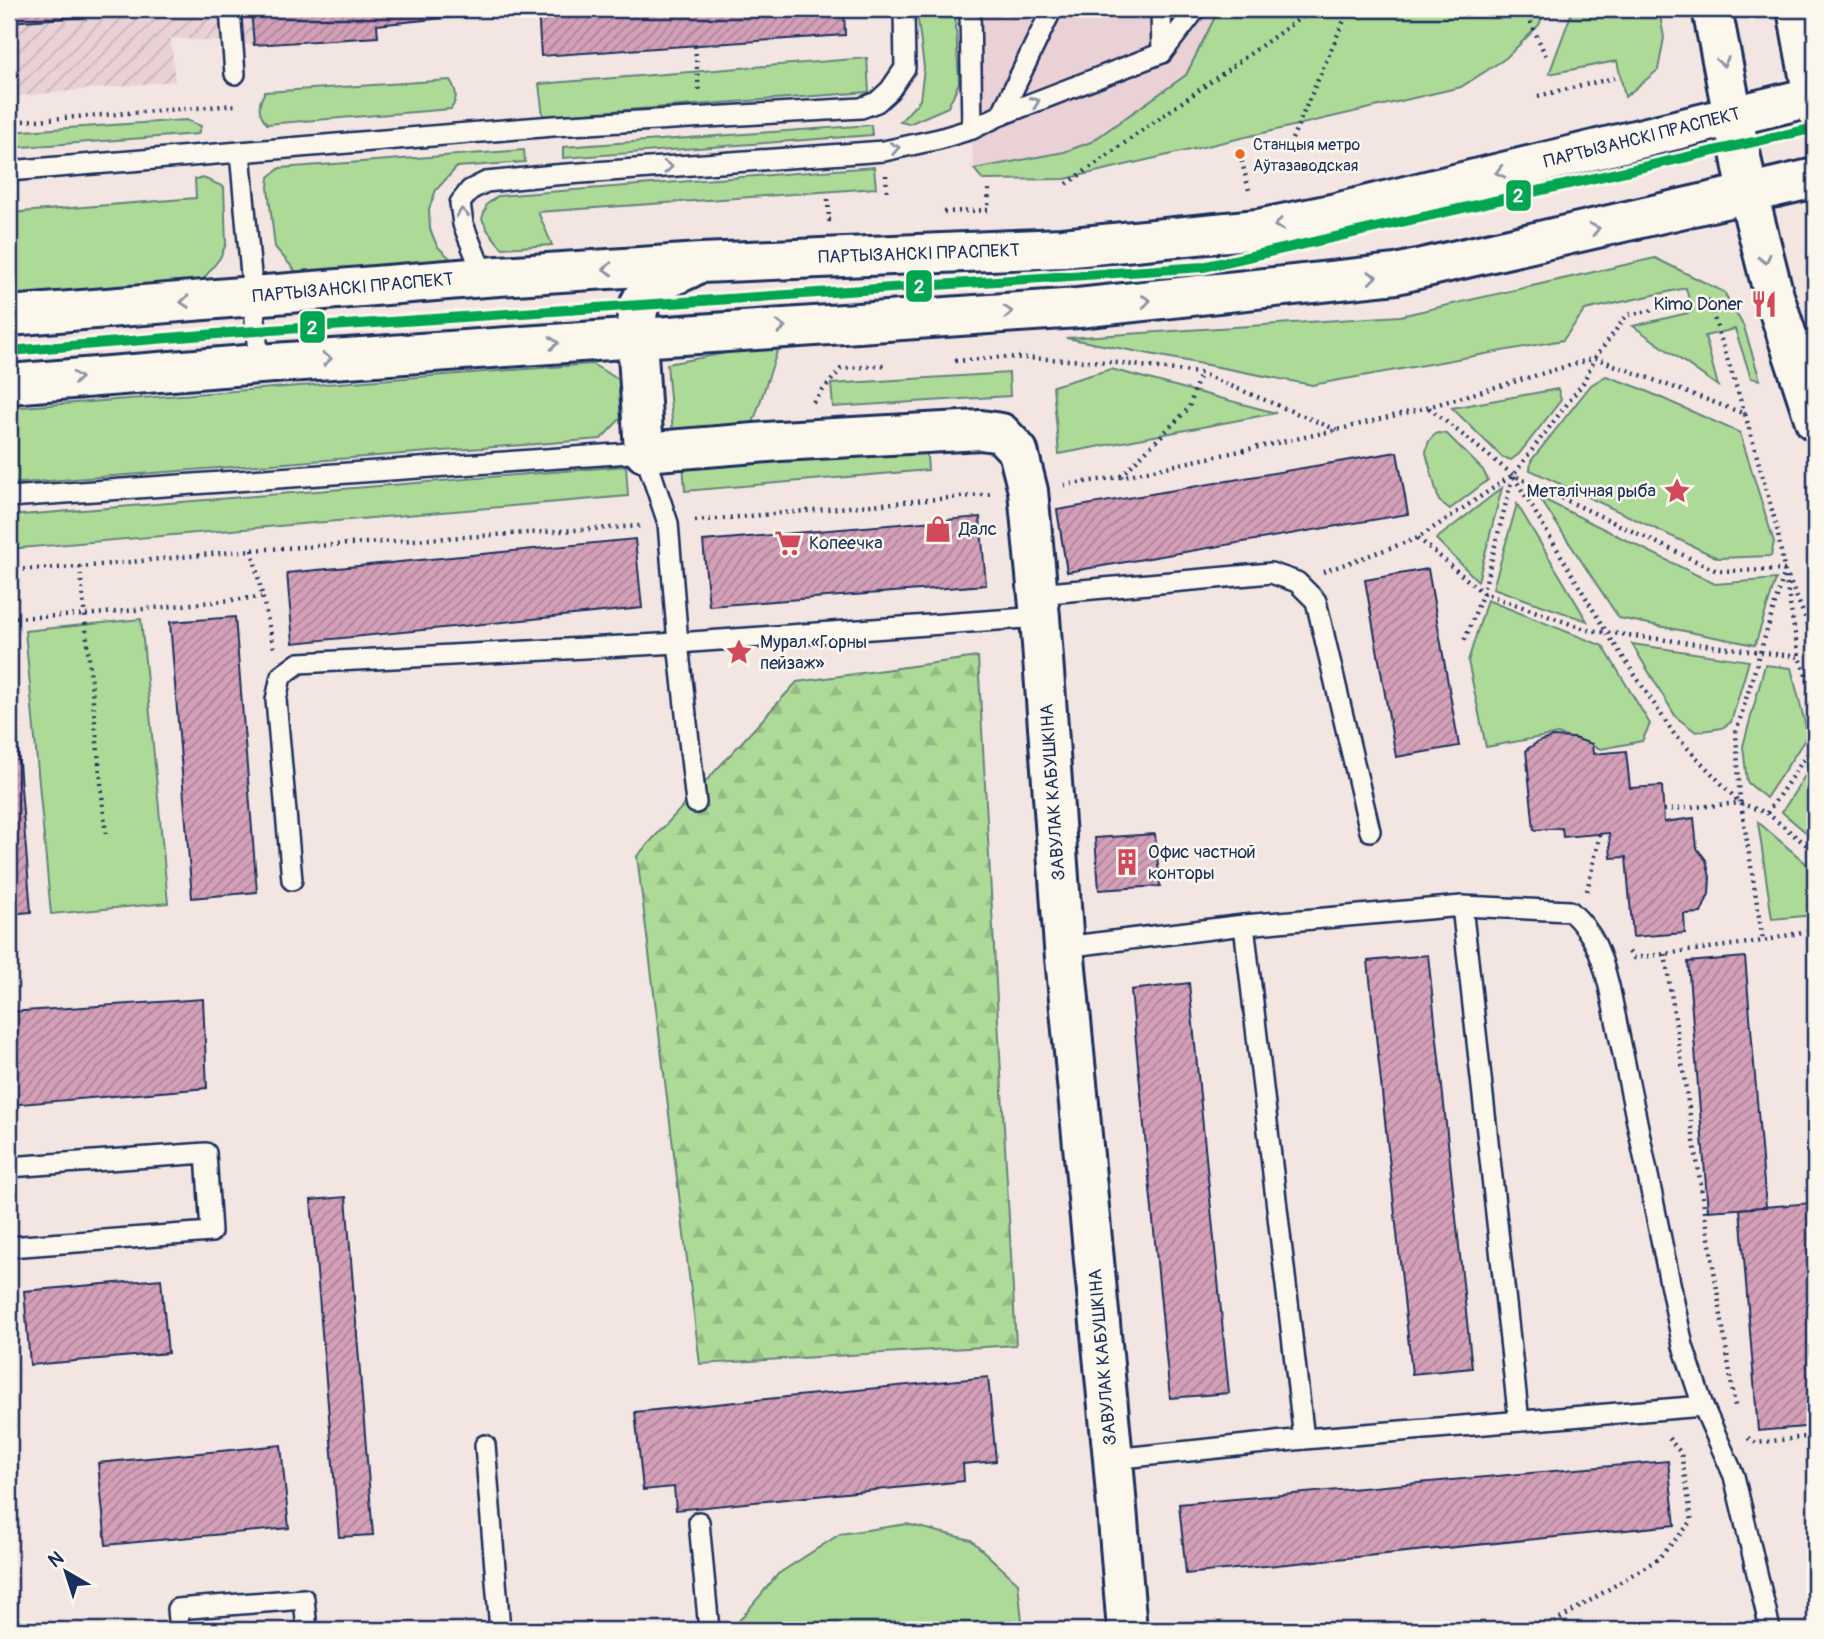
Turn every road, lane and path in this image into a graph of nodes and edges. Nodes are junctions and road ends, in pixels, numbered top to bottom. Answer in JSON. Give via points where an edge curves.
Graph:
{"nodes":[{"id":1,"x":230,"y":9,"type":"edge"},
{"id":2,"x":904,"y":9,"type":"edge"},
{"id":3,"x":970,"y":9,"type":"edge"},
{"id":4,"x":1052,"y":9,"type":"edge"},
{"id":5,"x":1161,"y":9,"type":"edge"},
{"id":6,"x":1196,"y":9,"type":"edge"},
{"id":7,"x":1313,"y":9,"type":"edge"},
{"id":8,"x":1349,"y":9,"type":"edge"},
{"id":9,"x":1525,"y":9,"type":"edge"},
{"id":10,"x":1712,"y":9,"type":"edge"},
{"id":11,"x":1797,"y":9,"type":"edge"},
{"id":12,"x":695,"y":46,"type":"dead end"},
{"id":13,"x":1162,"y":53,"type":"junction"},
{"id":14,"x":1548,"y":59,"type":"dead end"},
{"id":15,"x":235,"y":74,"type":"dead end"},
{"id":16,"x":1614,"y":78,"type":"dead end"},
{"id":17,"x":1538,"y":96,"type":"dead end"},
{"id":18,"x":1815,"y":100,"type":"edge"},
{"id":19,"x":236,"y":105,"type":"dead end"},
{"id":20,"x":1001,"y":115,"type":"junction"},
{"id":21,"x":1733,"y":115,"type":"junction"},
{"id":22,"x":701,"y":116,"type":"junction"},
{"id":23,"x":9,"y":122,"type":"edge"},
{"id":24,"x":972,"y":129,"type":"junction"},
{"id":25,"x":1292,"y":139,"type":"dead end"},
{"id":26,"x":240,"y":152,"type":"junction"},
{"id":27,"x":9,"y":171,"type":"edge"},
{"id":28,"x":1815,"y":178,"type":"edge"},
{"id":29,"x":1068,"y":184,"type":"dead end"},
{"id":30,"x":989,"y":187,"type":"dead end"},
{"id":31,"x":1748,"y":193,"type":"junction"},
{"id":32,"x":828,"y":199,"type":"dead end"},
{"id":33,"x":944,"y":212,"type":"dead end"},
{"id":34,"x":830,"y":220,"type":"dead end"},
{"id":35,"x":701,"y":263,"type":"junction"},
{"id":36,"x":484,"y":278,"type":"junction"},
{"id":37,"x":253,"y":296,"type":"junction"},
{"id":38,"x":1708,"y":299,"type":"dead end"},
{"id":39,"x":1686,"y":304,"type":"dead end"},
{"id":40,"x":9,"y":316,"type":"edge"},
{"id":41,"x":637,"y":337,"type":"junction"},
{"id":42,"x":1595,"y":358,"type":"junction"},
{"id":43,"x":955,"y":361,"type":"dead end"},
{"id":44,"x":259,"y":363,"type":"junction"},
{"id":45,"x":884,"y":365,"type":"dead end"},
{"id":46,"x":841,"y":369,"type":"dead end"},
{"id":47,"x":1200,"y":373,"type":"junction"},
{"id":48,"x":9,"y":384,"type":"edge"},
{"id":49,"x":1429,"y":407,"type":"junction"},
{"id":50,"x":1745,"y":414,"type":"junction"},
{"id":51,"x":1815,"y":421,"type":"edge"},
{"id":52,"x":1337,"y":430,"type":"junction"},
{"id":53,"x":644,"y":452,"type":"junction"},
{"id":54,"x":1513,"y":475,"type":"junction"},
{"id":55,"x":1120,"y":477,"type":"junction"},
{"id":56,"x":1028,"y":491,"type":"junction"},
{"id":57,"x":9,"y":497,"type":"edge"},
{"id":58,"x":668,"y":523,"type":"junction"},
{"id":59,"x":1418,"y":538,"type":"junction"},
{"id":60,"x":252,"y":550,"type":"junction"},
{"id":61,"x":80,"y":568,"type":"junction"},
{"id":62,"x":9,"y":570,"type":"edge"},
{"id":63,"x":1785,"y":570,"type":"junction"},
{"id":64,"x":1297,"y":582,"type":"junction"},
{"id":65,"x":1483,"y":593,"type":"junction"},
{"id":66,"x":261,"y":597,"type":"junction"},
{"id":67,"x":1038,"y":606,"type":"junction"},
{"id":68,"x":86,"y":615,"type":"junction"},
{"id":69,"x":9,"y":618,"type":"edge"},
{"id":70,"x":1607,"y":633,"type":"junction"},
{"id":71,"x":1815,"y":640,"type":"edge"},
{"id":72,"x":678,"y":643,"type":"junction"},
{"id":73,"x":1463,"y":644,"type":"dead end"},
{"id":74,"x":1759,"y":653,"type":"junction"},
{"id":75,"x":1799,"y":657,"type":"junction"},
{"id":76,"x":281,"y":676,"type":"junction"},
{"id":77,"x":1815,"y":698,"type":"edge"},
{"id":78,"x":1815,"y":743,"type":"edge"},
{"id":79,"x":696,"y":803,"type":"dead end"},
{"id":80,"x":1740,"y":803,"type":"junction"},
{"id":81,"x":1664,"y":810,"type":"dead end"},
{"id":82,"x":1767,"y":813,"type":"junction"},
{"id":83,"x":1370,"y":831,"type":"dead end"},
{"id":84,"x":1600,"y":834,"type":"dead end"},
{"id":85,"x":106,"y":835,"type":"dead end"},
{"id":86,"x":1815,"y":852,"type":"edge"},
{"id":87,"x":292,"y":880,"type":"dead end"},
{"id":88,"x":1584,"y":903,"type":"dead end"},
{"id":89,"x":1462,"y":906,"type":"junction"},
{"id":90,"x":1244,"y":925,"type":"junction"},
{"id":91,"x":1815,"y":929,"type":"edge"},
{"id":92,"x":1763,"y":941,"type":"junction"},
{"id":93,"x":1064,"y":947,"type":"junction"},
{"id":94,"x":1626,"y":949,"type":"dead end"},
{"id":95,"x":1665,"y":954,"type":"junction"},
{"id":96,"x":9,"y":1167,"type":"edge"},
{"id":97,"x":9,"y":1247,"type":"edge"},
{"id":98,"x":1703,"y":1406,"type":"junction"},
{"id":99,"x":1646,"y":1411,"type":"junction"},
{"id":100,"x":1519,"y":1421,"type":"junction"},
{"id":101,"x":1731,"y":1426,"type":"junction"},
{"id":102,"x":1815,"y":1436,"type":"edge"},
{"id":103,"x":1304,"y":1439,"type":"junction"},
{"id":104,"x":485,"y":1445,"type":"dead end"},
{"id":105,"x":1113,"y":1459,"type":"junction"},
{"id":106,"x":699,"y":1522,"type":"dead end"},
{"id":107,"x":178,"y":1630,"type":"edge"},
{"id":108,"x":307,"y":1630,"type":"edge"},
{"id":109,"x":499,"y":1630,"type":"edge"},
{"id":110,"x":709,"y":1630,"type":"edge"},
{"id":111,"x":1127,"y":1630,"type":"edge"},
{"id":112,"x":1542,"y":1630,"type":"edge"},
{"id":113,"x":1770,"y":1630,"type":"edge"}],
"edges":[{"from":1,"to":15,"type":"lane"},
{"from":2,"to":22,"type":"lane","via":[[905,68],[877,102],[861,108]]},
{"from":3,"to":24,"type":"lane"},
{"from":4,"to":20,"type":"lane"},
{"from":5,"to":13,"type":"lane"},
{"from":6,"to":13,"type":"lane"},
{"from":7,"to":29,"type":"path"},
{"from":8,"to":25,"type":"path"},
{"from":9,"to":14,"type":"path"},
{"from":10,"to":21,"type":"main road","one_way":true},
{"from":11,"to":18,"type":"main road"},
{"from":12,"to":22,"type":"path"},
{"from":20,"to":13,"type":"lane","one_way":true},
{"from":16,"to":17,"type":"path"},
{"from":18,"to":21,"type":"main road","name":"ПАРТЫЗАНСКІ ПРАСПЕКТ"},
{"from":19,"to":23,"type":"path"},
{"from":20,"to":24,"type":"lane"},
{"from":21,"to":31,"type":"main road"},
{"from":21,"to":35,"type":"main road","name":"ПАРТЫЗАНСКІ ПРАСПЕКТ","one_way":true,"via":[[1258,229],[1062,248]]},
{"from":22,"to":26,"type":"lane"},
{"from":36,"to":24,"type":"lane","one_way":true,"via":[[463,224],[460,203],[470,190],[486,182],[884,150]]},
{"from":26,"to":27,"type":"lane"},
{"from":26,"to":37,"type":"lane"},
{"from":28,"to":31,"type":"main road"},
{"from":30,"to":33,"type":"path","via":[[988,210]]},
{"from":41,"to":31,"type":"main road","one_way":true,"via":[[1078,308],[1396,274]]},
{"from":31,"to":51,"type":"main road","one_way":true,"via":[[1774,296]]},
{"from":32,"to":34,"type":"path"},
{"from":35,"to":36,"type":"main road","name":"ПАРТЫЗАНСКІ ПРАСПЕКТ","one_way":true},
{"from":35,"to":41,"type":"main road","via":[[643,295],[636,317]]},
{"from":36,"to":37,"type":"main road","name":"ПАРТЫЗАНСКІ ПРАСПЕКТ"},
{"from":37,"to":40,"type":"main road","name":"ПАРТЫЗАНСКІ ПРАСПЕКТ","one_way":true},
{"from":37,"to":44,"type":"lane"},
{"from":38,"to":50,"type":"path"},
{"from":39,"to":42,"type":"path","via":[[1627,315]]},
{"from":44,"to":41,"type":"main road","one_way":true},
{"from":41,"to":53,"type":"main road"},
{"from":42,"to":49,"type":"path"},
{"from":42,"to":50,"type":"path"},
{"from":42,"to":54,"type":"path","via":[[1583,383]]},
{"from":43,"to":47,"type":"path","via":[[1003,357],[1109,362]]},
{"from":48,"to":44,"type":"main road","one_way":true},
{"from":45,"to":46,"type":"path"},
{"from":47,"to":52,"type":"path"},
{"from":47,"to":55,"type":"path","via":[[1189,408]]},
{"from":49,"to":52,"type":"path"},
{"from":49,"to":54,"type":"path"},
{"from":50,"to":63,"type":"path"},
{"from":52,"to":55,"type":"path"},
{"from":53,"to":56,"type":"main road","name":"ЗАВУЛАК КАБУШКІНА","via":[[981,430],[1000,433],[1018,451]]},
{"from":53,"to":57,"type":"lane"},
{"from":53,"to":58,"type":"lane"},
{"from":54,"to":59,"type":"path"},
{"from":54,"to":63,"type":"path","via":[[1717,571]]},
{"from":54,"to":65,"type":"path"},
{"from":54,"to":70,"type":"path"},
{"from":55,"to":56,"type":"path"},
{"from":56,"to":58,"type":"path"},
{"from":56,"to":67,"type":"main road","name":"ЗАВУЛАК КАБУШКІНА"},
{"from":58,"to":60,"type":"path"},
{"from":58,"to":72,"type":"lane"},
{"from":59,"to":64,"type":"path"},
{"from":59,"to":65,"type":"path"},
{"from":60,"to":61,"type":"path"},
{"from":60,"to":66,"type":"path"},
{"from":61,"to":62,"type":"path"},
{"from":61,"to":68,"type":"path"},
{"from":63,"to":71,"type":"path"},
{"from":63,"to":74,"type":"path"},
{"from":63,"to":75,"type":"path"},
{"from":64,"to":67,"type":"lane","via":[[1271,573]]},
{"from":64,"to":83,"type":"lane","via":[[1316,601]]},
{"from":65,"to":70,"type":"path"},
{"from":65,"to":73,"type":"path"},
{"from":66,"to":68,"type":"path"},
{"from":66,"to":76,"type":"path"},
{"from":67,"to":72,"type":"lane"},
{"from":67,"to":93,"type":"main road","name":"ЗАВУЛАК КАБУШКІНА"},
{"from":68,"to":69,"type":"path"},
{"from":68,"to":85,"type":"path"},
{"from":70,"to":74,"type":"path"},
{"from":70,"to":80,"type":"path","via":[[1674,734]]},
{"from":72,"to":76,"type":"lane","via":[[299,663]]},
{"from":72,"to":79,"type":"lane"},
{"from":74,"to":75,"type":"path"},
{"from":74,"to":80,"type":"path","via":[[1736,732]]},
{"from":75,"to":77,"type":"path"},
{"from":76,"to":87,"type":"lane","via":[[276,699]]},
{"from":78,"to":82,"type":"path"},
{"from":80,"to":81,"type":"path"},
{"from":80,"to":82,"type":"path"},
{"from":80,"to":92,"type":"path"},
{"from":82,"to":86,"type":"path"},
{"from":84,"to":88,"type":"path"},
{"from":89,"to":90,"type":"lane"},
{"from":89,"to":98,"type":"lane","via":[[1570,911],[1585,925],[1601,956],[1683,1346]]},
{"from":89,"to":100,"type":"lane"},
{"from":90,"to":93,"type":"lane"},
{"from":90,"to":103,"type":"lane"},
{"from":91,"to":92,"type":"path"},
{"from":92,"to":95,"type":"path"},
{"from":93,"to":105,"type":"main road","name":"ЗАВУЛАК КАБУШКІНА"},
{"from":94,"to":95,"type":"path","via":[[1634,958]]},
{"from":95,"to":101,"type":"path","via":[[1737,1418]]},
{"from":96,"to":97,"type":"lane","via":[[206,1153],[211,1232]]},
{"from":98,"to":99,"type":"lane"},
{"from":98,"to":101,"type":"path"},
{"from":98,"to":113,"type":"lane","via":[[1734,1476]]},
{"from":99,"to":100,"type":"lane"},
{"from":99,"to":112,"type":"path","via":[[1681,1453],[1692,1521],[1658,1559]]},
{"from":100,"to":103,"type":"lane"},
{"from":101,"to":102,"type":"path","via":[[1755,1443]]},
{"from":103,"to":105,"type":"lane"},
{"from":104,"to":109,"type":"lane"},
{"from":105,"to":111,"type":"main road","name":"ЗАВУЛАК КАБУШКІНА"},
{"from":106,"to":110,"type":"lane"},
{"from":107,"to":108,"type":"lane","via":[[177,1609],[304,1598]]}]}
